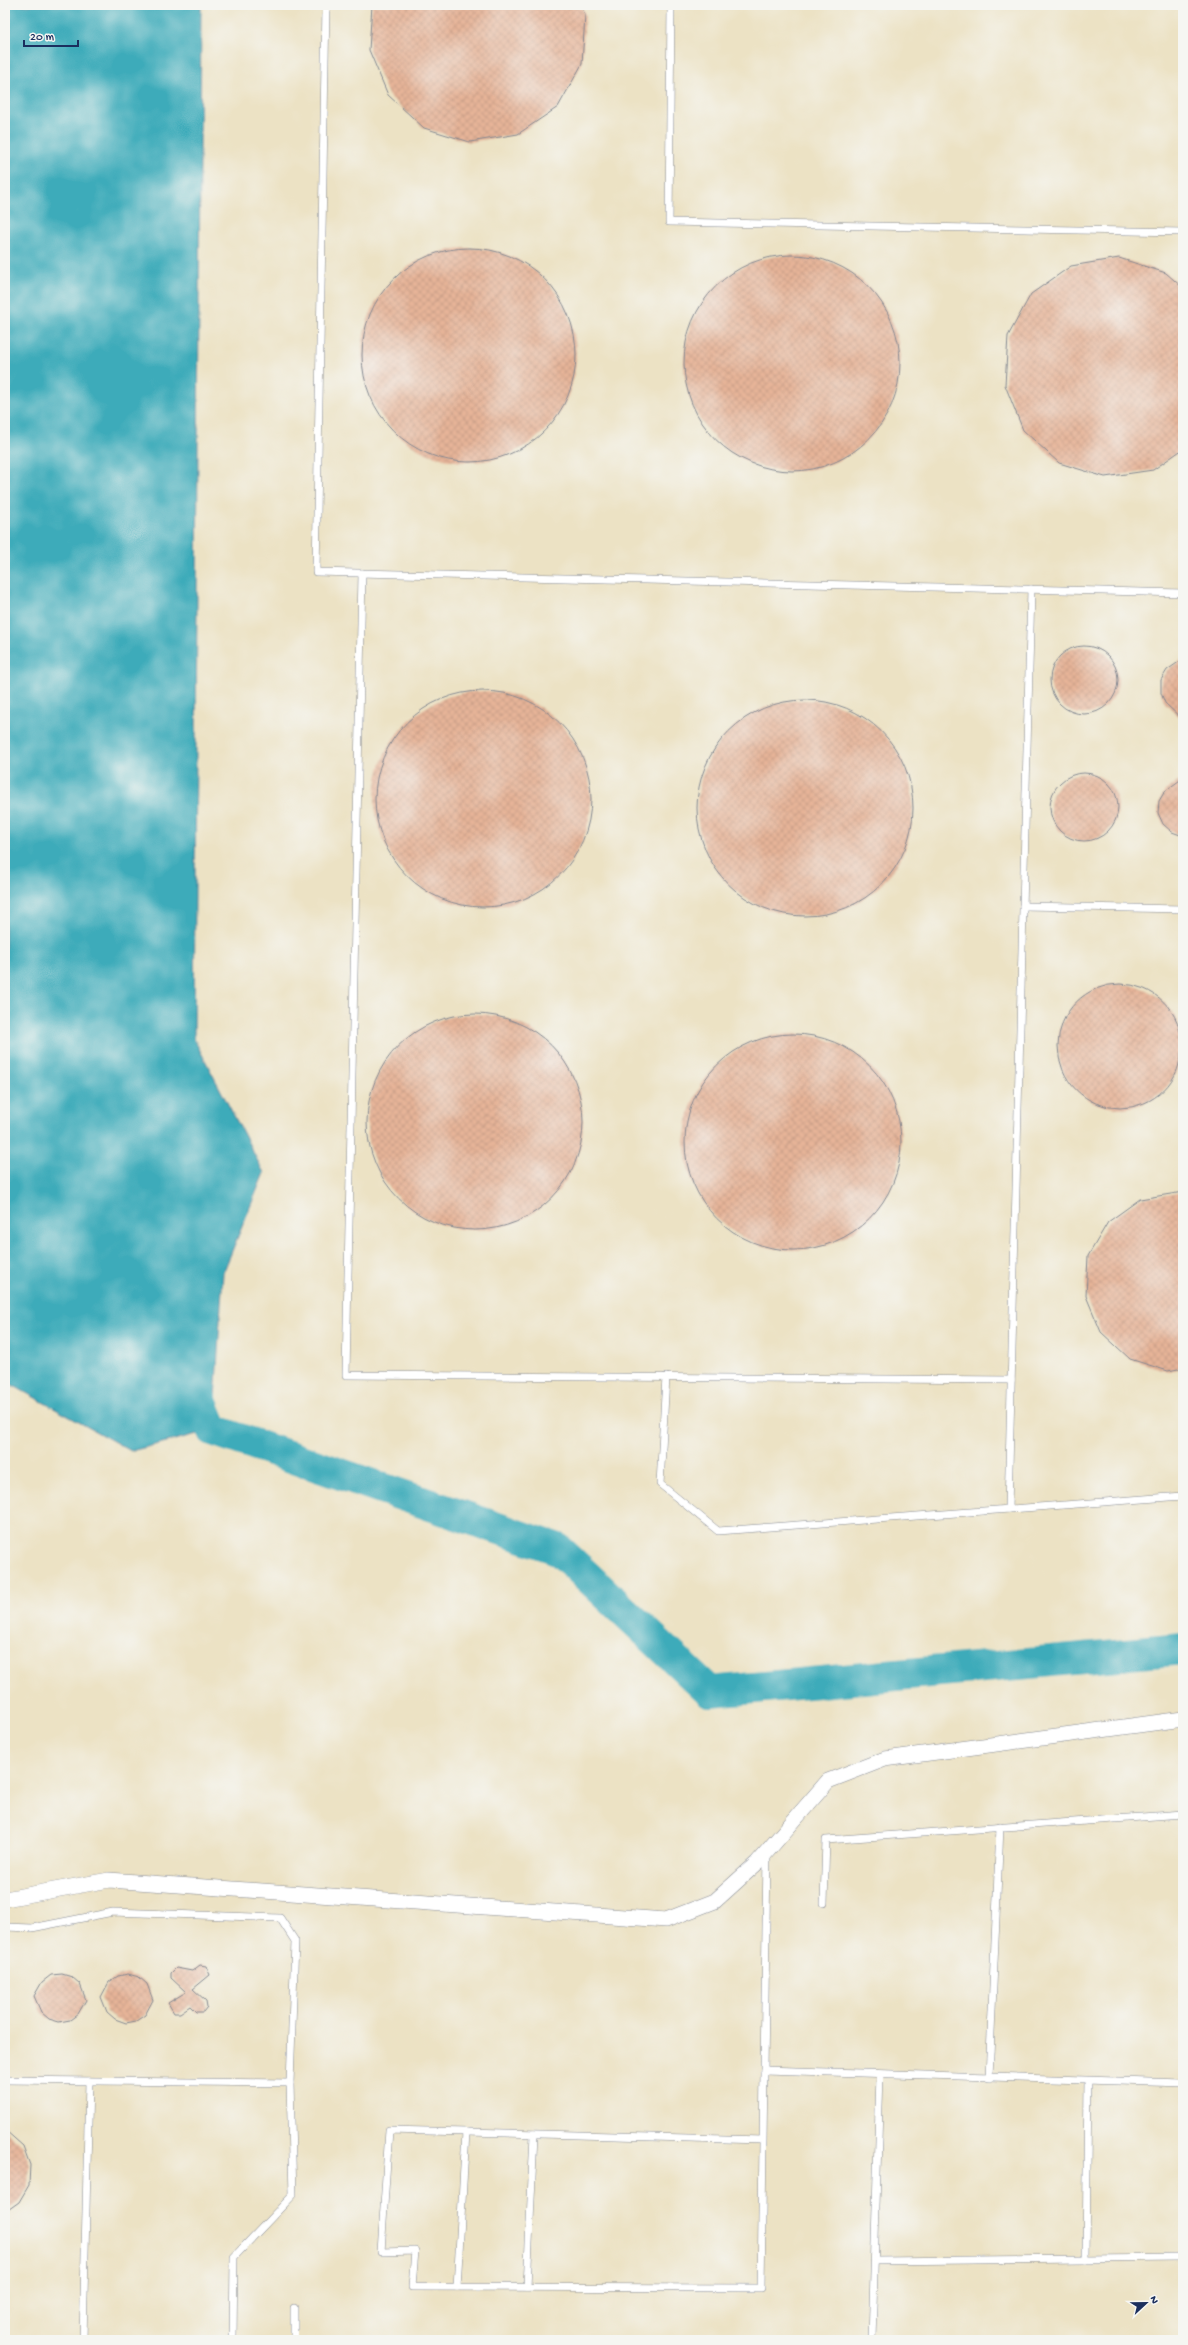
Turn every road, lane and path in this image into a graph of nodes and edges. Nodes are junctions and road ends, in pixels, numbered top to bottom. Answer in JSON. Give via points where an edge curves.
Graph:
{"nodes":[{"id":1,"x":326,"y":5,"type":"edge"},
{"id":2,"x":670,"y":5,"type":"edge"},
{"id":3,"x":1183,"y":232,"type":"edge"},
{"id":4,"x":362,"y":573,"type":"junction"},
{"id":5,"x":1031,"y":589,"type":"junction"},
{"id":6,"x":1183,"y":593,"type":"edge"},
{"id":7,"x":1023,"y":906,"type":"junction"},
{"id":8,"x":1183,"y":909,"type":"edge"},
{"id":9,"x":666,"y":1377,"type":"junction"},
{"id":10,"x":1011,"y":1380,"type":"junction"},
{"id":11,"x":1183,"y":1496,"type":"edge"},
{"id":12,"x":1008,"y":1510,"type":"junction"},
{"id":13,"x":1183,"y":1719,"type":"edge"},
{"id":14,"x":1183,"y":1814,"type":"edge"},
{"id":15,"x":1000,"y":1827,"type":"junction"},
{"id":16,"x":767,"y":1852,"type":"junction"},
{"id":17,"x":5,"y":1899,"type":"edge"},
{"id":18,"x":824,"y":1903,"type":"dead end"},
{"id":19,"x":5,"y":1927,"type":"edge"},
{"id":20,"x":764,"y":2070,"type":"junction"},
{"id":21,"x":880,"y":2074,"type":"junction"},
{"id":22,"x":990,"y":2078,"type":"junction"},
{"id":23,"x":5,"y":2080,"type":"edge"},
{"id":24,"x":89,"y":2081,"type":"junction"},
{"id":25,"x":1088,"y":2081,"type":"junction"},
{"id":26,"x":290,"y":2083,"type":"junction"},
{"id":27,"x":1183,"y":2083,"type":"edge"},
{"id":28,"x":466,"y":2132,"type":"junction"},
{"id":29,"x":534,"y":2134,"type":"junction"},
{"id":30,"x":763,"y":2140,"type":"junction"},
{"id":31,"x":1183,"y":2258,"type":"edge"},
{"id":32,"x":1086,"y":2259,"type":"junction"},
{"id":33,"x":875,"y":2261,"type":"junction"},
{"id":34,"x":457,"y":2287,"type":"junction"},
{"id":35,"x":527,"y":2287,"type":"junction"},
{"id":36,"x":294,"y":2308,"type":"dead end"},
{"id":37,"x":83,"y":2340,"type":"edge"},
{"id":38,"x":233,"y":2340,"type":"edge"},
{"id":39,"x":294,"y":2340,"type":"edge"},
{"id":40,"x":872,"y":2340,"type":"edge"}],
"edges":[{"from":1,"to":4,"type":"lane","via":[[316,572]]},
{"from":2,"to":3,"type":"lane","via":[[669,222]]},
{"from":4,"to":5,"type":"lane"},
{"from":4,"to":9,"type":"lane","via":[[346,1375]]},
{"from":5,"to":6,"type":"lane"},
{"from":5,"to":7,"type":"lane"},
{"from":7,"to":8,"type":"lane"},
{"from":7,"to":10,"type":"lane"},
{"from":9,"to":10,"type":"lane"},
{"from":9,"to":12,"type":"lane","via":[[660,1484],[718,1531]]},
{"from":10,"to":12,"type":"lane"},
{"from":11,"to":12,"type":"lane"},
{"from":13,"to":16,"type":"street","via":[[885,1759],[828,1781]]},
{"from":14,"to":15,"type":"lane"},
{"from":15,"to":18,"type":"lane","via":[[826,1840]]},
{"from":15,"to":22,"type":"lane"},
{"from":16,"to":17,"type":"street","via":[[715,1901],[666,1920],[109,1880]]},
{"from":16,"to":20,"type":"lane"},
{"from":19,"to":26,"type":"lane","via":[[32,1928],[113,1912],[280,1918],[295,1941]]},
{"from":20,"to":21,"type":"lane"},
{"from":20,"to":30,"type":"lane"},
{"from":21,"to":22,"type":"lane"},
{"from":21,"to":33,"type":"lane"},
{"from":22,"to":25,"type":"lane"},
{"from":23,"to":24,"type":"lane"},
{"from":24,"to":26,"type":"lane"},
{"from":24,"to":37,"type":"lane"},
{"from":25,"to":27,"type":"lane"},
{"from":25,"to":32,"type":"lane"},
{"from":26,"to":38,"type":"lane","via":[[293,2195],[234,2257]]},
{"from":28,"to":29,"type":"lane"},
{"from":28,"to":34,"type":"lane"},
{"from":28,"to":34,"type":"lane","via":[[389,2130],[381,2252],[414,2252],[412,2287]]},
{"from":29,"to":30,"type":"lane"},
{"from":29,"to":35,"type":"lane"},
{"from":30,"to":35,"type":"lane","via":[[761,2288]]},
{"from":31,"to":32,"type":"lane"},
{"from":32,"to":33,"type":"lane"},
{"from":33,"to":40,"type":"lane"},
{"from":34,"to":35,"type":"lane"},
{"from":36,"to":39,"type":"lane"}]}
